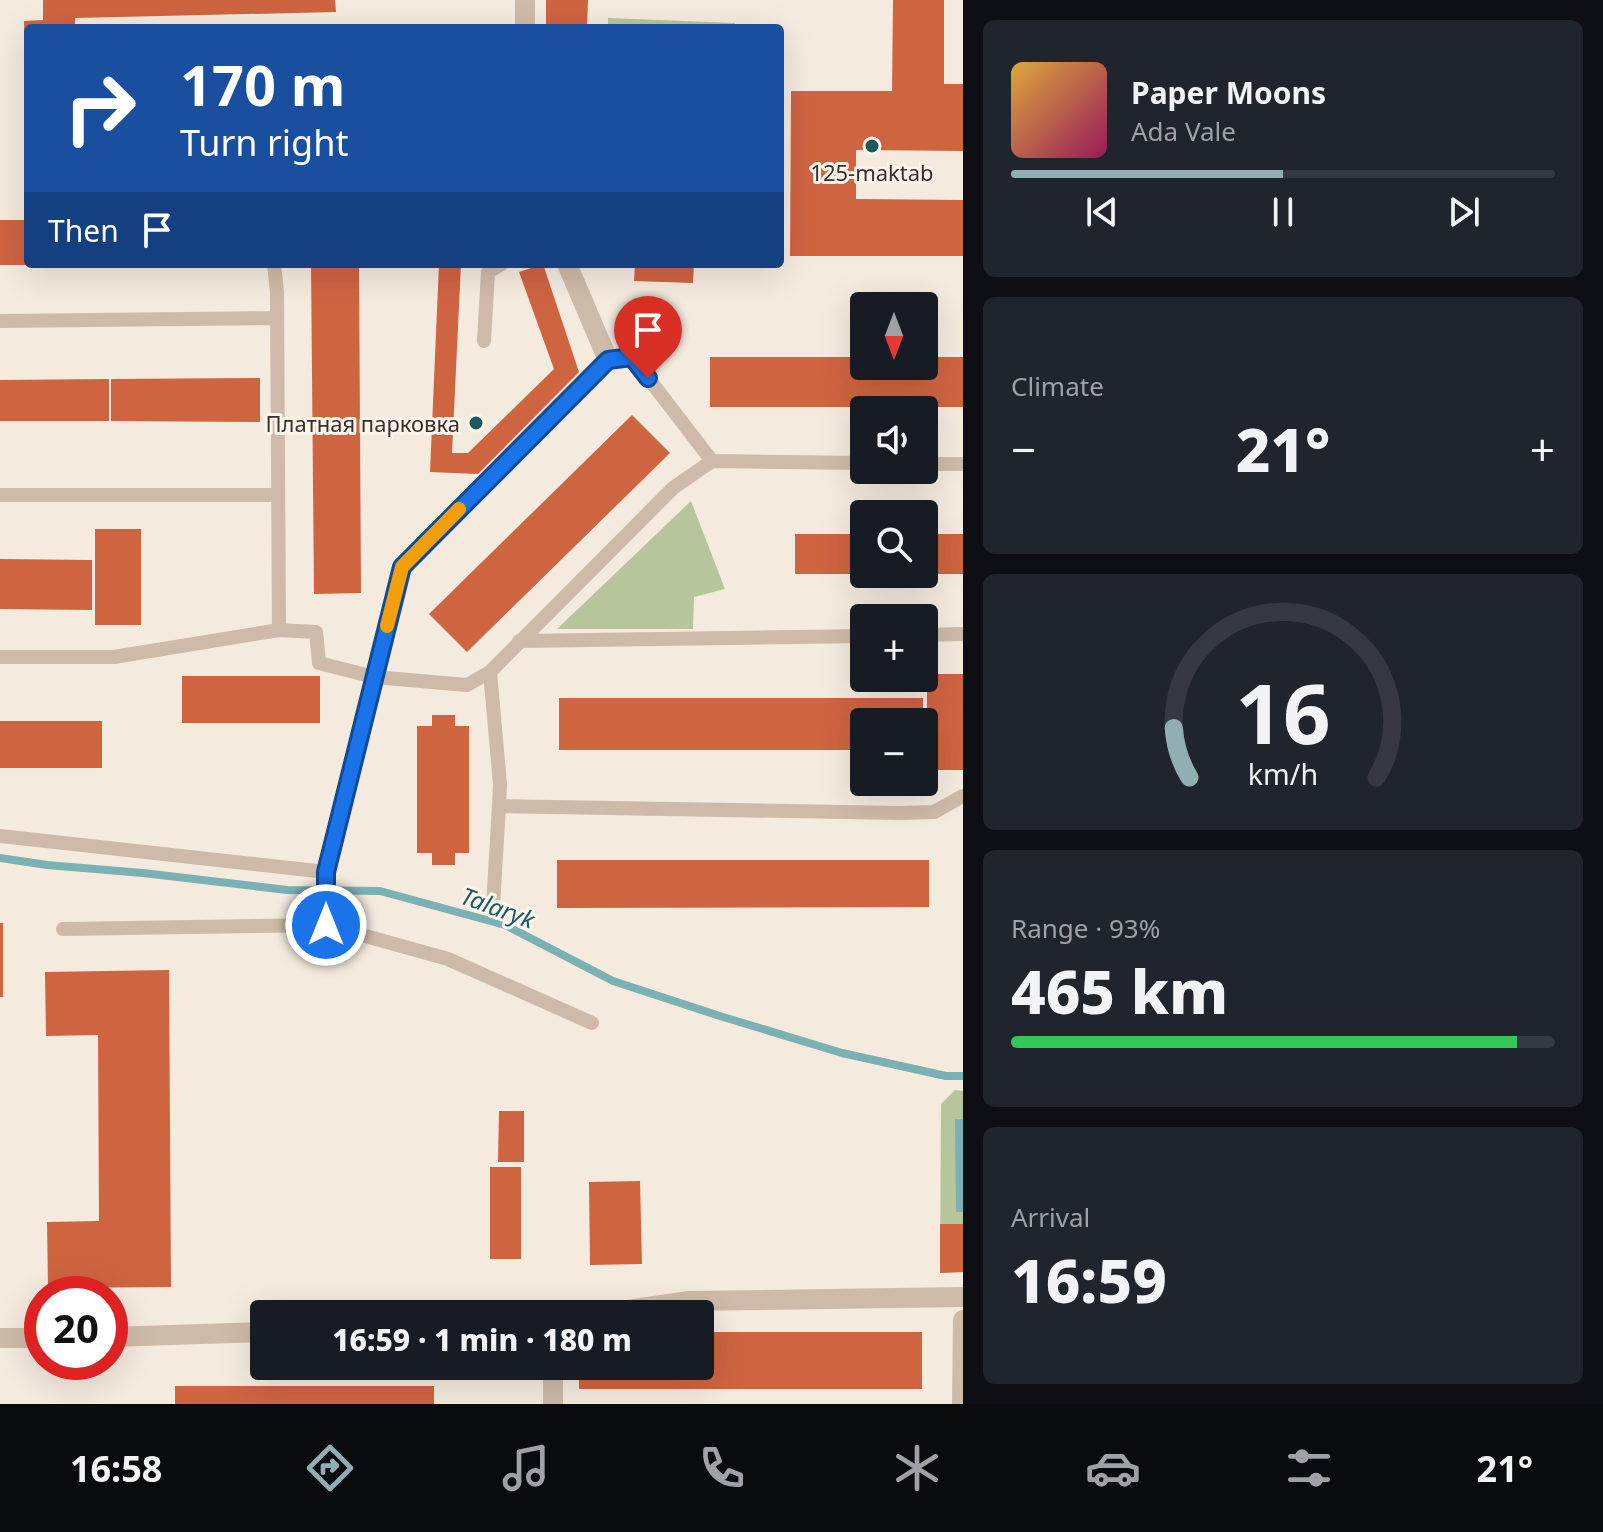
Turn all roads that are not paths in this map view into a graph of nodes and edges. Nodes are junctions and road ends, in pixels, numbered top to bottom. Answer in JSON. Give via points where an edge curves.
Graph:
{"nodes":[{"id":1,"x":525,"y":0,"type":"edge"},
{"id":2,"x":525,"y":24,"type":"edge"},
{"id":3,"x":274,"y":268,"type":"edge"},
{"id":4,"x":495,"y":268,"type":"edge"},
{"id":5,"x":569,"y":268,"type":"edge"},
{"id":6,"x":277,"y":318,"type":"junction"},
{"id":7,"x":0,"y":321,"type":"edge"},
{"id":8,"x":484,"y":341,"type":"dead end"},
{"id":9,"x":608,"y":360,"type":"junction"},
{"id":10,"x":712,"y":461,"type":"junction"},
{"id":11,"x":850,"y":463,"type":"edge"},
{"id":12,"x":938,"y":464,"type":"edge"},
{"id":13,"x":963,"y":464,"type":"edge"},
{"id":14,"x":0,"y":495,"type":"edge"},
{"id":15,"x":278,"y":495,"type":"junction"},
{"id":16,"x":279,"y":630,"type":"junction"},
{"id":17,"x":963,"y":634,"type":"edge"},
{"id":18,"x":938,"y":635,"type":"edge"},
{"id":19,"x":850,"y":636,"type":"edge"},
{"id":20,"x":519,"y":641,"type":"junction"},
{"id":21,"x":0,"y":657,"type":"edge"},
{"id":22,"x":490,"y":672,"type":"junction"},
{"id":23,"x":374,"y":677,"type":"junction"},
{"id":24,"x":963,"y":796,"type":"edge"},
{"id":25,"x":499,"y":806,"type":"junction"},
{"id":26,"x":0,"y":836,"type":"edge"},
{"id":27,"x":326,"y":872,"type":"junction"},
{"id":28,"x":493,"y":906,"type":"dead end"},
{"id":29,"x":326,"y":925,"type":"junction"},
{"id":30,"x":63,"y":929,"type":"dead end"},
{"id":31,"x":592,"y":1023,"type":"dead end"},
{"id":32,"x":963,"y":1297,"type":"edge"},
{"id":33,"x":714,"y":1301,"type":"edge"},
{"id":34,"x":963,"y":1320,"type":"edge"},
{"id":35,"x":250,"y":1332,"type":"edge"},
{"id":36,"x":128,"y":1336,"type":"edge"},
{"id":37,"x":0,"y":1338,"type":"edge"},
{"id":38,"x":24,"y":1338,"type":"edge"},
{"id":39,"x":553,"y":1380,"type":"edge"},
{"id":40,"x":553,"y":1404,"type":"edge"},
{"id":41,"x":962,"y":1404,"type":"edge"}],
"edges":[{"from":1,"to":2,"type":"street"},
{"from":3,"to":6,"type":"lane"},
{"from":4,"to":8,"type":"lane","via":[[488,272]]},
{"from":5,"to":9,"type":"street"},
{"from":6,"to":7,"type":"lane"},
{"from":6,"to":15,"type":"lane"},
{"from":9,"to":10,"type":"lane","via":[[632,357]]},
{"from":9,"to":23,"type":"lane","via":[[402,567]]},
{"from":10,"to":11,"type":"lane"},
{"from":10,"to":20,"type":"lane","via":[[673,488]]},
{"from":12,"to":13,"type":"lane"},
{"from":14,"to":15,"type":"lane"},
{"from":15,"to":16,"type":"lane"},
{"from":16,"to":21,"type":"lane","via":[[114,657]]},
{"from":16,"to":23,"type":"lane","via":[[316,632],[319,663]]},
{"from":17,"to":18,"type":"lane"},
{"from":19,"to":20,"type":"lane"},
{"from":20,"to":22,"type":"lane"},
{"from":22,"to":23,"type":"lane","via":[[467,685]]},
{"from":22,"to":25,"type":"lane"},
{"from":23,"to":27,"type":"lane"},
{"from":24,"to":25,"type":"lane","via":[[934,812],[900,813]]},
{"from":25,"to":28,"type":"lane"},
{"from":26,"to":27,"type":"lane"},
{"from":27,"to":29,"type":"lane"},
{"from":29,"to":30,"type":"lane"},
{"from":29,"to":31,"type":"lane","via":[[448,959]]},
{"from":32,"to":33,"type":"street"},
{"from":34,"to":41,"type":"street"},
{"from":35,"to":36,"type":"street"},
{"from":37,"to":38,"type":"street"},
{"from":39,"to":40,"type":"street"}]}
